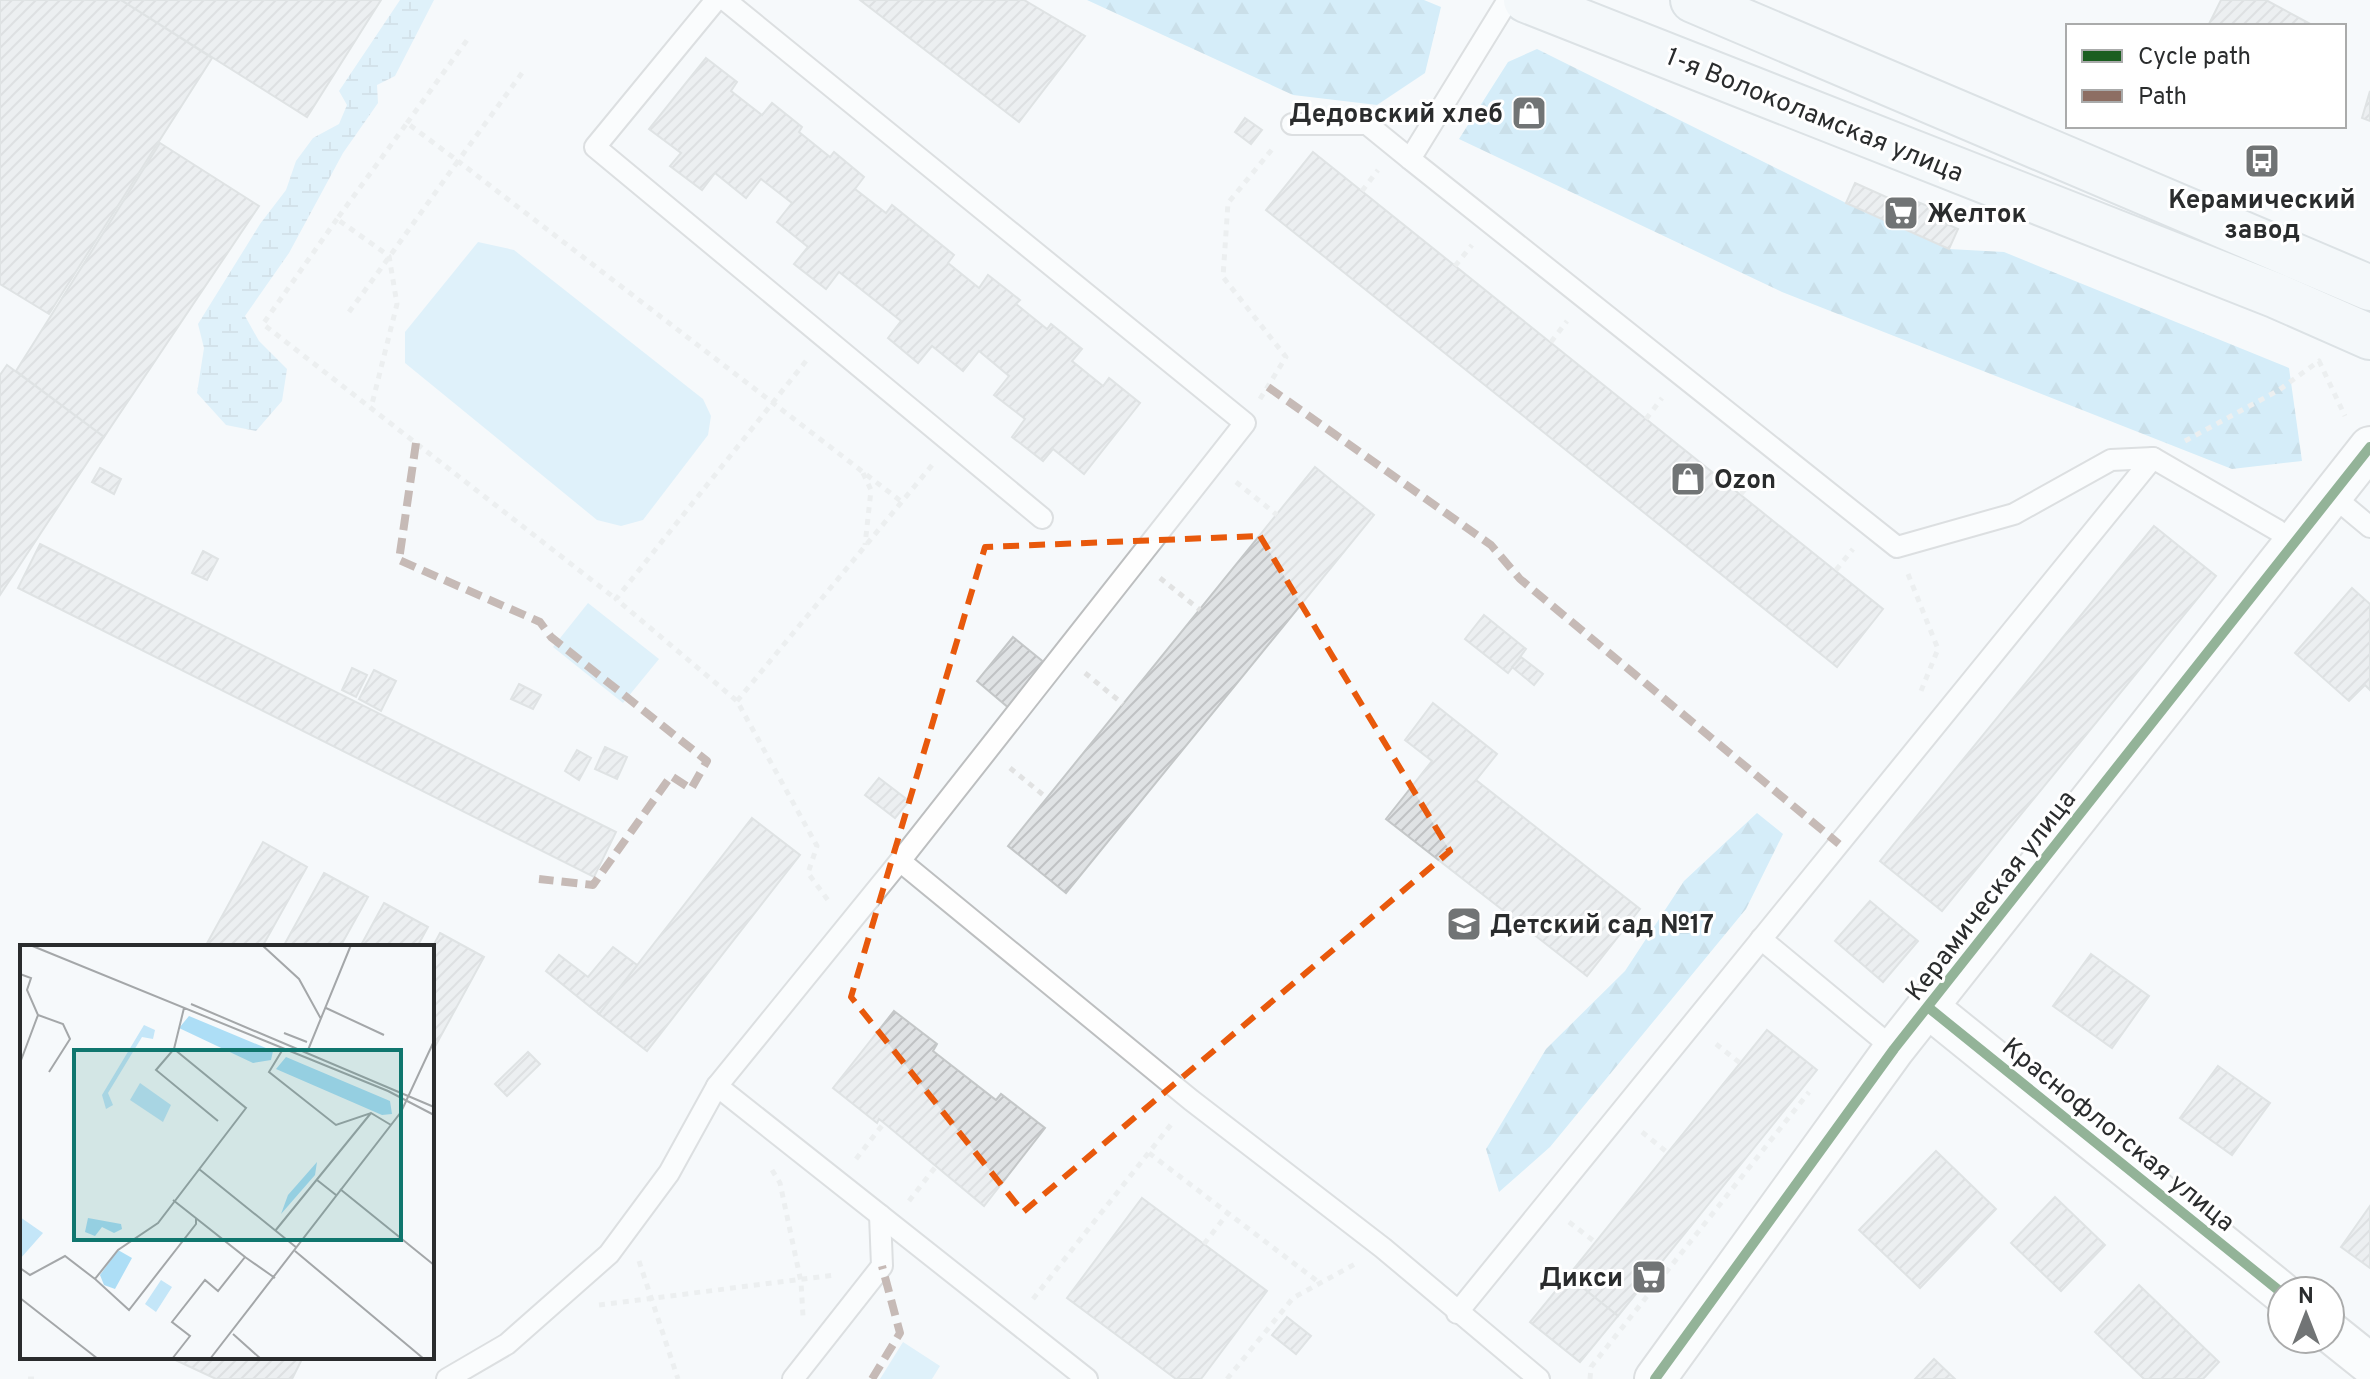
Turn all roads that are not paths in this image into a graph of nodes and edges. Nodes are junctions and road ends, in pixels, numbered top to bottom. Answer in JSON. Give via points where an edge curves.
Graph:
{"nodes":[{"id":1,"x":716,"y":0,"type":"edge"},
{"id":2,"x":725,"y":0,"type":"edge"},
{"id":3,"x":1508,"y":0,"type":"edge"},
{"id":4,"x":1526,"y":0,"type":"edge"},
{"id":5,"x":1693,"y":0,"type":"edge"},
{"id":6,"x":1292,"y":124,"type":"road end"},
{"id":7,"x":1410,"y":159,"type":"junction"},
{"id":8,"x":2370,"y":288,"type":"edge"},
{"id":9,"x":2370,"y":337,"type":"edge"},
{"id":10,"x":2370,"y":447,"type":"edge"},
{"id":11,"x":2153,"y":458,"type":"junction"},
{"id":12,"x":2334,"y":497,"type":"junction"},
{"id":13,"x":1042,"y":518,"type":"dead end"},
{"id":14,"x":2370,"y":527,"type":"edge"},
{"id":15,"x":2295,"y":546,"type":"junction"},
{"id":16,"x":900,"y":861,"type":"junction"},
{"id":17,"x":1761,"y":939,"type":"junction"},
{"id":18,"x":1929,"y":1008,"type":"junction"},
{"id":19,"x":1894,"y":1049,"type":"junction"},
{"id":20,"x":717,"y":1086,"type":"junction"},
{"id":21,"x":886,"y":1220,"type":"junction"},
{"id":22,"x":2266,"y":1280,"type":"edge"},
{"id":23,"x":1457,"y":1313,"type":"junction"},
{"id":24,"x":2346,"y":1345,"type":"edge"},
{"id":25,"x":2370,"y":1364,"type":"edge"},
{"id":26,"x":799,"y":1372,"type":"edge"},
{"id":27,"x":447,"y":1379,"type":"edge"},
{"id":28,"x":1087,"y":1379,"type":"edge"},
{"id":29,"x":1539,"y":1379,"type":"edge"},
{"id":30,"x":1655,"y":1379,"type":"edge"}],
"edges":[{"from":1,"to":13,"type":"lane","via":[[595,147]]},
{"from":2,"to":16,"type":"lane","via":[[1245,423]]},
{"from":3,"to":7,"type":"lane"},
{"from":4,"to":9,"type":"main road","name":"1-я Волоколамская улица"},
{"from":5,"to":8,"type":"main road","name":"1-я Волоколамская улица"},
{"from":6,"to":7,"type":"lane","via":[[1367,124]]},
{"from":7,"to":11,"type":"lane","via":[[1897,547],[2014,514],[2111,460]]},
{"from":10,"to":12,"type":"street","name":"Керамическая улица"},
{"from":11,"to":15,"type":"lane","via":[[2277,530]]},
{"from":11,"to":17,"type":"lane"},
{"from":12,"to":14,"type":"lane"},
{"from":12,"to":15,"type":"street","name":"Керамическая улица"},
{"from":15,"to":18,"type":"street","name":"Керамическая улица"},
{"from":16,"to":20,"type":"lane"},
{"from":16,"to":23,"type":"lane"},
{"from":17,"to":19,"type":"lane"},
{"from":17,"to":23,"type":"lane"},
{"from":18,"to":19,"type":"street","name":"Керамическая улица"},
{"from":18,"to":22,"type":"street","name":"Краснофлотская улица"},
{"from":19,"to":30,"type":"street","name":"Керамическая улица"},
{"from":20,"to":21,"type":"lane"},
{"from":20,"to":27,"type":"lane","via":[[669,1173],[609,1254],[507,1344]]},
{"from":21,"to":26,"type":"lane","via":[[882,1266]]},
{"from":21,"to":28,"type":"lane"},
{"from":23,"to":29,"type":"lane"},
{"from":24,"to":25,"type":"street"}]}
